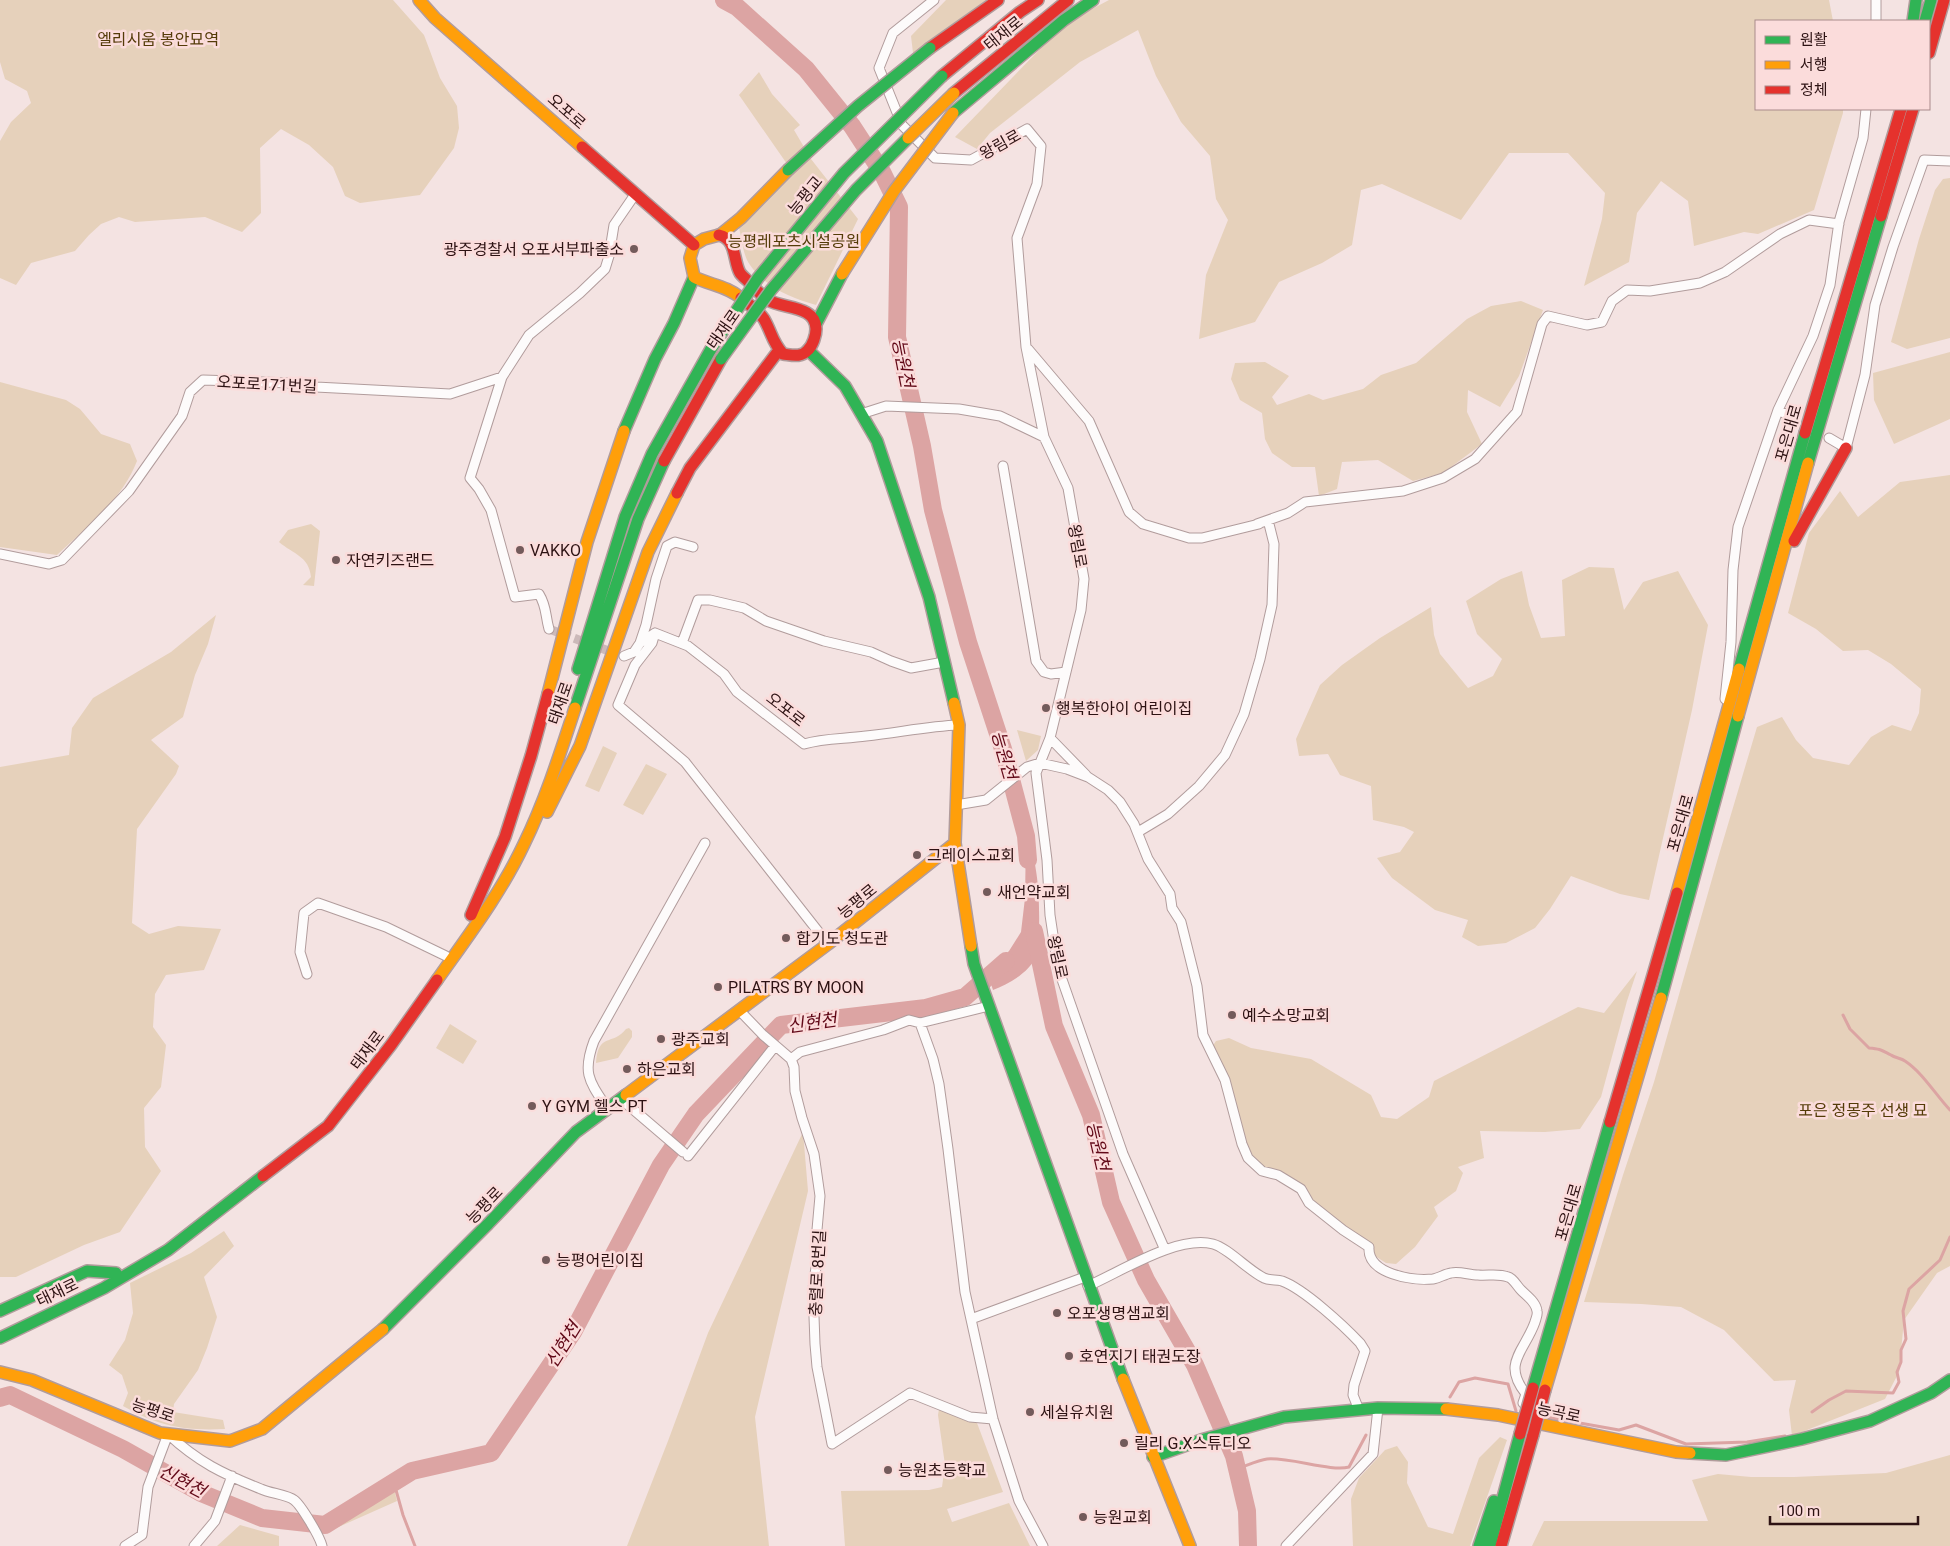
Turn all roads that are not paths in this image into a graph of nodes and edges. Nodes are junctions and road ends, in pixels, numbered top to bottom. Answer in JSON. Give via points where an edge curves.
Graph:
{"nodes":[{"id":1,"x":419,"y":0,"type":"edge"},
{"id":2,"x":934,"y":0,"type":"edge"},
{"id":3,"x":998,"y":0,"type":"edge"},
{"id":4,"x":1038,"y":0,"type":"edge"},
{"id":5,"x":1068,"y":0,"type":"edge"},
{"id":6,"x":1093,"y":0,"type":"edge"},
{"id":7,"x":1876,"y":0,"type":"edge"},
{"id":8,"x":1916,"y":0,"type":"edge"},
{"id":9,"x":1931,"y":0,"type":"edge"},
{"id":10,"x":1944,"y":0,"type":"edge"},
{"id":11,"x":1876,"y":20,"type":"edge"},
{"id":12,"x":1913,"y":20,"type":"edge"},
{"id":13,"x":1925,"y":20,"type":"edge"},
{"id":14,"x":1930,"y":49,"type":"edge"},
{"id":15,"x":942,"y":76,"type":"joint"},
{"id":16,"x":1866,"y":110,"type":"edge"},
{"id":17,"x":1896,"y":110,"type":"edge"},
{"id":18,"x":1901,"y":110,"type":"edge"},
{"id":19,"x":1913,"y":110,"type":"edge"},
{"id":20,"x":1950,"y":161,"type":"edge"},
{"id":21,"x":1884,"y":166,"type":"junction"},
{"id":22,"x":636,"y":193,"type":"junction"},
{"id":23,"x":1839,"y":224,"type":"junction"},
{"id":24,"x":720,"y":235,"type":"junction"},
{"id":25,"x":694,"y":245,"type":"junction"},
{"id":26,"x":694,"y":277,"type":"junction"},
{"id":27,"x":816,"y":324,"type":"junction"},
{"id":28,"x":1026,"y":347,"type":"junction"},
{"id":29,"x":711,"y":349,"type":"joint"},
{"id":30,"x":779,"y":350,"type":"junction"},
{"id":31,"x":808,"y":350,"type":"junction"},
{"id":32,"x":502,"y":377,"type":"junction"},
{"id":33,"x":1778,"y":410,"type":"junction"},
{"id":34,"x":861,"y":414,"type":"junction"},
{"id":35,"x":1793,"y":418,"type":"dead end"},
{"id":36,"x":1044,"y":437,"type":"junction"},
{"id":37,"x":1829,"y":438,"type":"dead end"},
{"id":38,"x":1846,"y":448,"type":"junction"},
{"id":39,"x":1003,"y":466,"type":"dead end"},
{"id":40,"x":1268,"y":520,"type":"junction"},
{"id":41,"x":693,"y":547,"type":"dead end"},
{"id":42,"x":0,"y":554,"type":"edge"},
{"id":43,"x":1776,"y":584,"type":"junction"},
{"id":44,"x":549,"y":629,"type":"dead end"},
{"id":45,"x":655,"y":633,"type":"junction"},
{"id":46,"x":640,"y":643,"type":"junction"},
{"id":47,"x":682,"y":643,"type":"junction"},
{"id":48,"x":624,"y":656,"type":"dead end"},
{"id":49,"x":944,"y":662,"type":"junction"},
{"id":50,"x":1066,"y":672,"type":"junction"},
{"id":51,"x":959,"y":725,"type":"junction"},
{"id":52,"x":1721,"y":736,"type":"junction"},
{"id":53,"x":1050,"y":738,"type":"junction"},
{"id":54,"x":1040,"y":763,"type":"junction"},
{"id":55,"x":1088,"y":778,"type":"junction"},
{"id":56,"x":956,"y":805,"type":"junction"},
{"id":57,"x":1138,"y":832,"type":"junction"},
{"id":58,"x":705,"y":842,"type":"dead end"},
{"id":59,"x":955,"y":843,"type":"junction"},
{"id":60,"x":475,"y":918,"type":"junction"},
{"id":61,"x":828,"y":944,"type":"junction"},
{"id":62,"x":446,"y":956,"type":"junction"},
{"id":63,"x":307,"y":974,"type":"dead end"},
{"id":64,"x":989,"y":1006,"type":"junction"},
{"id":65,"x":740,"y":1011,"type":"junction"},
{"id":66,"x":920,"y":1023,"type":"junction"},
{"id":67,"x":774,"y":1045,"type":"junction"},
{"id":68,"x":791,"y":1059,"type":"junction"},
{"id":69,"x":621,"y":1099,"type":"junction"},
{"id":70,"x":607,"y":1108,"type":"junction"},
{"id":71,"x":1163,"y":1251,"type":"junction"},
{"id":72,"x":116,"y":1272,"type":"junction"},
{"id":73,"x":1087,"y":1282,"type":"junction"},
{"id":74,"x":0,"y":1311,"type":"edge"},
{"id":75,"x":971,"y":1319,"type":"junction"},
{"id":76,"x":0,"y":1328,"type":"edge"},
{"id":77,"x":0,"y":1338,"type":"edge"},
{"id":78,"x":0,"y":1372,"type":"edge"},
{"id":79,"x":1950,"y":1380,"type":"edge"},
{"id":80,"x":1539,"y":1389,"type":"junction"},
{"id":81,"x":1378,"y":1408,"type":"junction"},
{"id":82,"x":1359,"y":1410,"type":"junction"},
{"id":83,"x":993,"y":1419,"type":"junction"},
{"id":84,"x":1518,"y":1420,"type":"junction"},
{"id":85,"x":168,"y":1434,"type":"junction"},
{"id":86,"x":1515,"y":1454,"type":"junction"},
{"id":87,"x":1153,"y":1457,"type":"junction"},
{"id":88,"x":232,"y":1476,"type":"junction"},
{"id":89,"x":1520,"y":1482,"type":"junction"},
{"id":90,"x":321,"y":1542,"type":"edge"},
{"id":91,"x":125,"y":1546,"type":"edge"},
{"id":92,"x":194,"y":1546,"type":"edge"},
{"id":93,"x":1043,"y":1546,"type":"edge"},
{"id":94,"x":1190,"y":1546,"type":"edge"},
{"id":95,"x":1286,"y":1546,"type":"edge"},
{"id":96,"x":1479,"y":1546,"type":"edge"},
{"id":97,"x":1490,"y":1546,"type":"edge"},
{"id":98,"x":1501,"y":1546,"type":"edge"},
{"id":99,"x":1506,"y":1546,"type":"edge"}],
"edges":[{"from":1,"to":22,"type":"main road","name":"오포로","via":[[435,18]]},
{"from":2,"to":28,"type":"street","name":"왕림로","via":[[893,33],[880,68],[902,125],[935,158],[972,160],[1027,129],[1041,146],[1037,184],[1018,238]]},
{"from":3,"to":24,"type":"main road","bridge":true,"via":[[930,48],[858,106]]},
{"from":4,"to":15,"type":"main road","name":"태재로"},
{"from":5,"to":60,"type":"main road","name":"태재로","bridge":true,"via":[[954,93],[856,190],[771,290],[721,359],[664,461],[638,518],[557,762],[524,844],[500,888]]},
{"from":6,"to":27,"type":"main road","bridge":true,"via":[[1064,20],[953,113],[917,157],[867,230]]},
{"from":7,"to":11,"type":"street"},
{"from":8,"to":12,"type":"main road"},
{"from":9,"to":13,"type":"main road"},
{"from":10,"to":14,"type":"main road"},
{"from":15,"to":29,"type":"main road","name":"능평교","bridge":true,"via":[[844,173],[758,278]]},
{"from":16,"to":23,"type":"street","via":[[1863,138]]},
{"from":17,"to":21,"type":"main road"},
{"from":18,"to":21,"type":"main road","name":"포은대로"},
{"from":19,"to":43,"type":"main road","name":"포은대로","via":[[1803,481]]},
{"from":20,"to":38,"type":"street","via":[[1924,160],[1875,305],[1865,375]]},
{"from":21,"to":52,"type":"main road","name":"포은대로","via":[[1789,487]]},
{"from":22,"to":25,"type":"main road","name":"오포로"},
{"from":22,"to":32,"type":"street","via":[[614,225],[605,269],[529,335]]},
{"from":23,"to":33,"type":"street","via":[[1830,284],[1814,336]]},
{"from":23,"to":40,"type":"street","via":[[1809,220],[1780,234],[1725,272],[1700,283],[1650,291],[1627,290],[1612,301],[1602,322],[1587,324],[1548,316],[1542,324],[1517,412],[1476,460],[1443,478],[1403,491],[1305,502]]},
{"from":24,"to":25,"type":"main road"},
{"from":24,"to":27,"type":"main road","via":[[735,250],[740,273],[766,299],[811,315]]},
{"from":25,"to":26,"type":"main road","via":[[690,258]]},
{"from":26,"to":30,"type":"main road","via":[[736,294],[763,317]]},
{"from":26,"to":60,"type":"main road","via":[[625,427],[587,542],[531,756]]},
{"from":27,"to":31,"type":"main road","via":[[816,335]]},
{"from":28,"to":36,"type":"street","name":"왕림로"},
{"from":28,"to":40,"type":"street","via":[[1089,421],[1129,512],[1143,524],[1189,538],[1202,538]]},
{"from":29,"to":60,"type":"main road","name":"태재로","via":[[652,454],[625,517],[551,758],[516,841]]},
{"from":30,"to":31,"type":"main road","via":[[783,354],[798,356]]},
{"from":30,"to":60,"type":"main road","via":[[690,468],[648,552],[580,746],[524,860],[495,905]]},
{"from":31,"to":34,"type":"main road","via":[[845,386]]},
{"from":32,"to":42,"type":"street","name":"오포로171번길","via":[[450,394],[204,380],[190,392],[182,416],[129,491],[62,560],[49,564]]},
{"from":32,"to":44,"type":"street","via":[[470,478],[491,510],[516,597],[539,594],[545,604]]},
{"from":33,"to":35,"type":"street"},
{"from":33,"to":52,"type":"street","via":[[1738,527]]},
{"from":34,"to":36,"type":"street","via":[[886,406],[959,409],[1000,416]]},
{"from":34,"to":49,"type":"main road","via":[[878,441],[929,597]]},
{"from":36,"to":50,"type":"street","name":"왕림로","via":[[1068,488],[1084,579],[1081,610]]},
{"from":37,"to":38,"type":"street"},
{"from":38,"to":43,"type":"main road","via":[[1794,540]]},
{"from":39,"to":50,"type":"street","via":[[1036,661],[1044,672]]},
{"from":40,"to":57,"type":"street","via":[[1274,544],[1272,605],[1244,714],[1225,755],[1200,786],[1168,814]]},
{"from":41,"to":46,"type":"street","via":[[675,542],[667,546]]},
{"from":43,"to":80,"type":"main road","name":"포은대로","via":[[1658,1008]]},
{"from":45,"to":46,"type":"street"},
{"from":45,"to":47,"type":"street","name":"오포로"},
{"from":45,"to":61,"type":"street","via":[[652,643],[635,665],[618,705],[685,762]]},
{"from":46,"to":48,"type":"street","via":[[634,652]]},
{"from":47,"to":49,"type":"street","via":[[698,600],[710,600],[744,608],[766,621],[824,642],[871,652],[911,668]]},
{"from":47,"to":51,"type":"street","name":"오포로","via":[[724,674],[737,692],[804,744]]},
{"from":49,"to":51,"type":"main road"},
{"from":50,"to":53,"type":"street","name":"왕림로"},
{"from":51,"to":56,"type":"main road"},
{"from":52,"to":80,"type":"main road","name":"포은대로"},
{"from":53,"to":54,"type":"street","name":"왕림로"},
{"from":53,"to":55,"type":"street"},
{"from":54,"to":55,"type":"street"},
{"from":54,"to":56,"type":"street","via":[[1027,767],[988,798]]},
{"from":54,"to":71,"type":"street","name":"왕림로","via":[[1036,774],[1058,968],[1123,1154]]},
{"from":55,"to":57,"type":"street","via":[[1120,802]]},
{"from":56,"to":59,"type":"main road"},
{"from":57,"to":84,"type":"street","via":[[1148,859],[1170,894],[1172,908],[1181,922],[1203,1034],[1226,1080],[1248,1158],[1262,1171],[1278,1175],[1301,1189],[1309,1203],[1369,1247],[1374,1264],[1382,1270],[1422,1279],[1451,1273],[1510,1277],[1535,1304],[1538,1313],[1514,1367],[1517,1383],[1526,1394]]},
{"from":58,"to":70,"type":"street","via":[[587,1059],[590,1082]]},
{"from":59,"to":61,"type":"main road","name":"능평로"},
{"from":59,"to":64,"type":"main road","via":[[974,964]]},
{"from":60,"to":62,"type":"main road","name":"태재로"},
{"from":60,"to":77,"type":"main road","name":"태재로","via":[[391,1045],[328,1126],[168,1250],[104,1288]]},
{"from":61,"to":65,"type":"main road","name":"능평로"},
{"from":62,"to":63,"type":"street","via":[[386,928],[318,903],[304,912],[300,952]]},
{"from":62,"to":72,"type":"main road","name":"태재로","via":[[387,1040],[321,1122],[166,1242]]},
{"from":64,"to":66,"type":"street"},
{"from":64,"to":73,"type":"main road"},
{"from":65,"to":67,"type":"street"},
{"from":65,"to":69,"type":"main road","name":"능평로"},
{"from":66,"to":68,"type":"street","via":[[909,1020],[800,1052]]},
{"from":66,"to":75,"type":"street","via":[[939,1084]]},
{"from":67,"to":68,"type":"street"},
{"from":67,"to":69,"type":"street","via":[[685,1154]]},
{"from":68,"to":83,"type":"street","name":"충렬로 8번길","via":[[802,1118],[814,1154],[820,1196],[813,1289],[815,1344],[832,1444],[910,1392],[970,1417]]},
{"from":69,"to":70,"type":"main road","name":"능평로"},
{"from":70,"to":85,"type":"main road","name":"능평로","via":[[576,1132],[377,1335],[262,1429],[230,1441]]},
{"from":71,"to":73,"type":"street","via":[[1101,1281]]},
{"from":71,"to":82,"type":"street","via":[[1180,1244],[1213,1244],[1266,1279],[1281,1280],[1314,1301],[1350,1332],[1364,1351],[1353,1395]]},
{"from":72,"to":74,"type":"main road","via":[[88,1271]]},
{"from":72,"to":76,"type":"main road","name":"태재로","via":[[95,1285]]},
{"from":73,"to":75,"type":"street"},
{"from":73,"to":87,"type":"main road"},
{"from":75,"to":83,"type":"street"},
{"from":78,"to":85,"type":"main road","name":"능평로","via":[[32,1380]]},
{"from":79,"to":84,"type":"main road","name":"능곡로","via":[[1931,1393],[1870,1421],[1726,1455],[1676,1452]]},
{"from":80,"to":86,"type":"main road","name":"포은대로","bridge":true},
{"from":80,"to":89,"type":"main road","bridge":true},
{"from":81,"to":82,"type":"main road","name":"능곡로"},
{"from":81,"to":84,"type":"main road","name":"능곡로","via":[[1436,1408]]},
{"from":81,"to":95,"type":"street","via":[[1373,1454]]},
{"from":82,"to":87,"type":"main road","name":"능곡로","via":[[1284,1417]]},
{"from":83,"to":93,"type":"street","via":[[1019,1501]]},
{"from":85,"to":88,"type":"street","via":[[207,1465]]},
{"from":85,"to":91,"type":"street","via":[[148,1487],[142,1535]]},
{"from":86,"to":96,"type":"main road","via":[[1486,1521]]},
{"from":86,"to":97,"type":"main road","name":"포은대로"},
{"from":87,"to":94,"type":"main road"},
{"from":88,"to":90,"type":"street","via":[[294,1499]]},
{"from":88,"to":92,"type":"street","via":[[215,1521]]},
{"from":89,"to":98,"type":"main road"},
{"from":89,"to":99,"type":"main road"}]}
